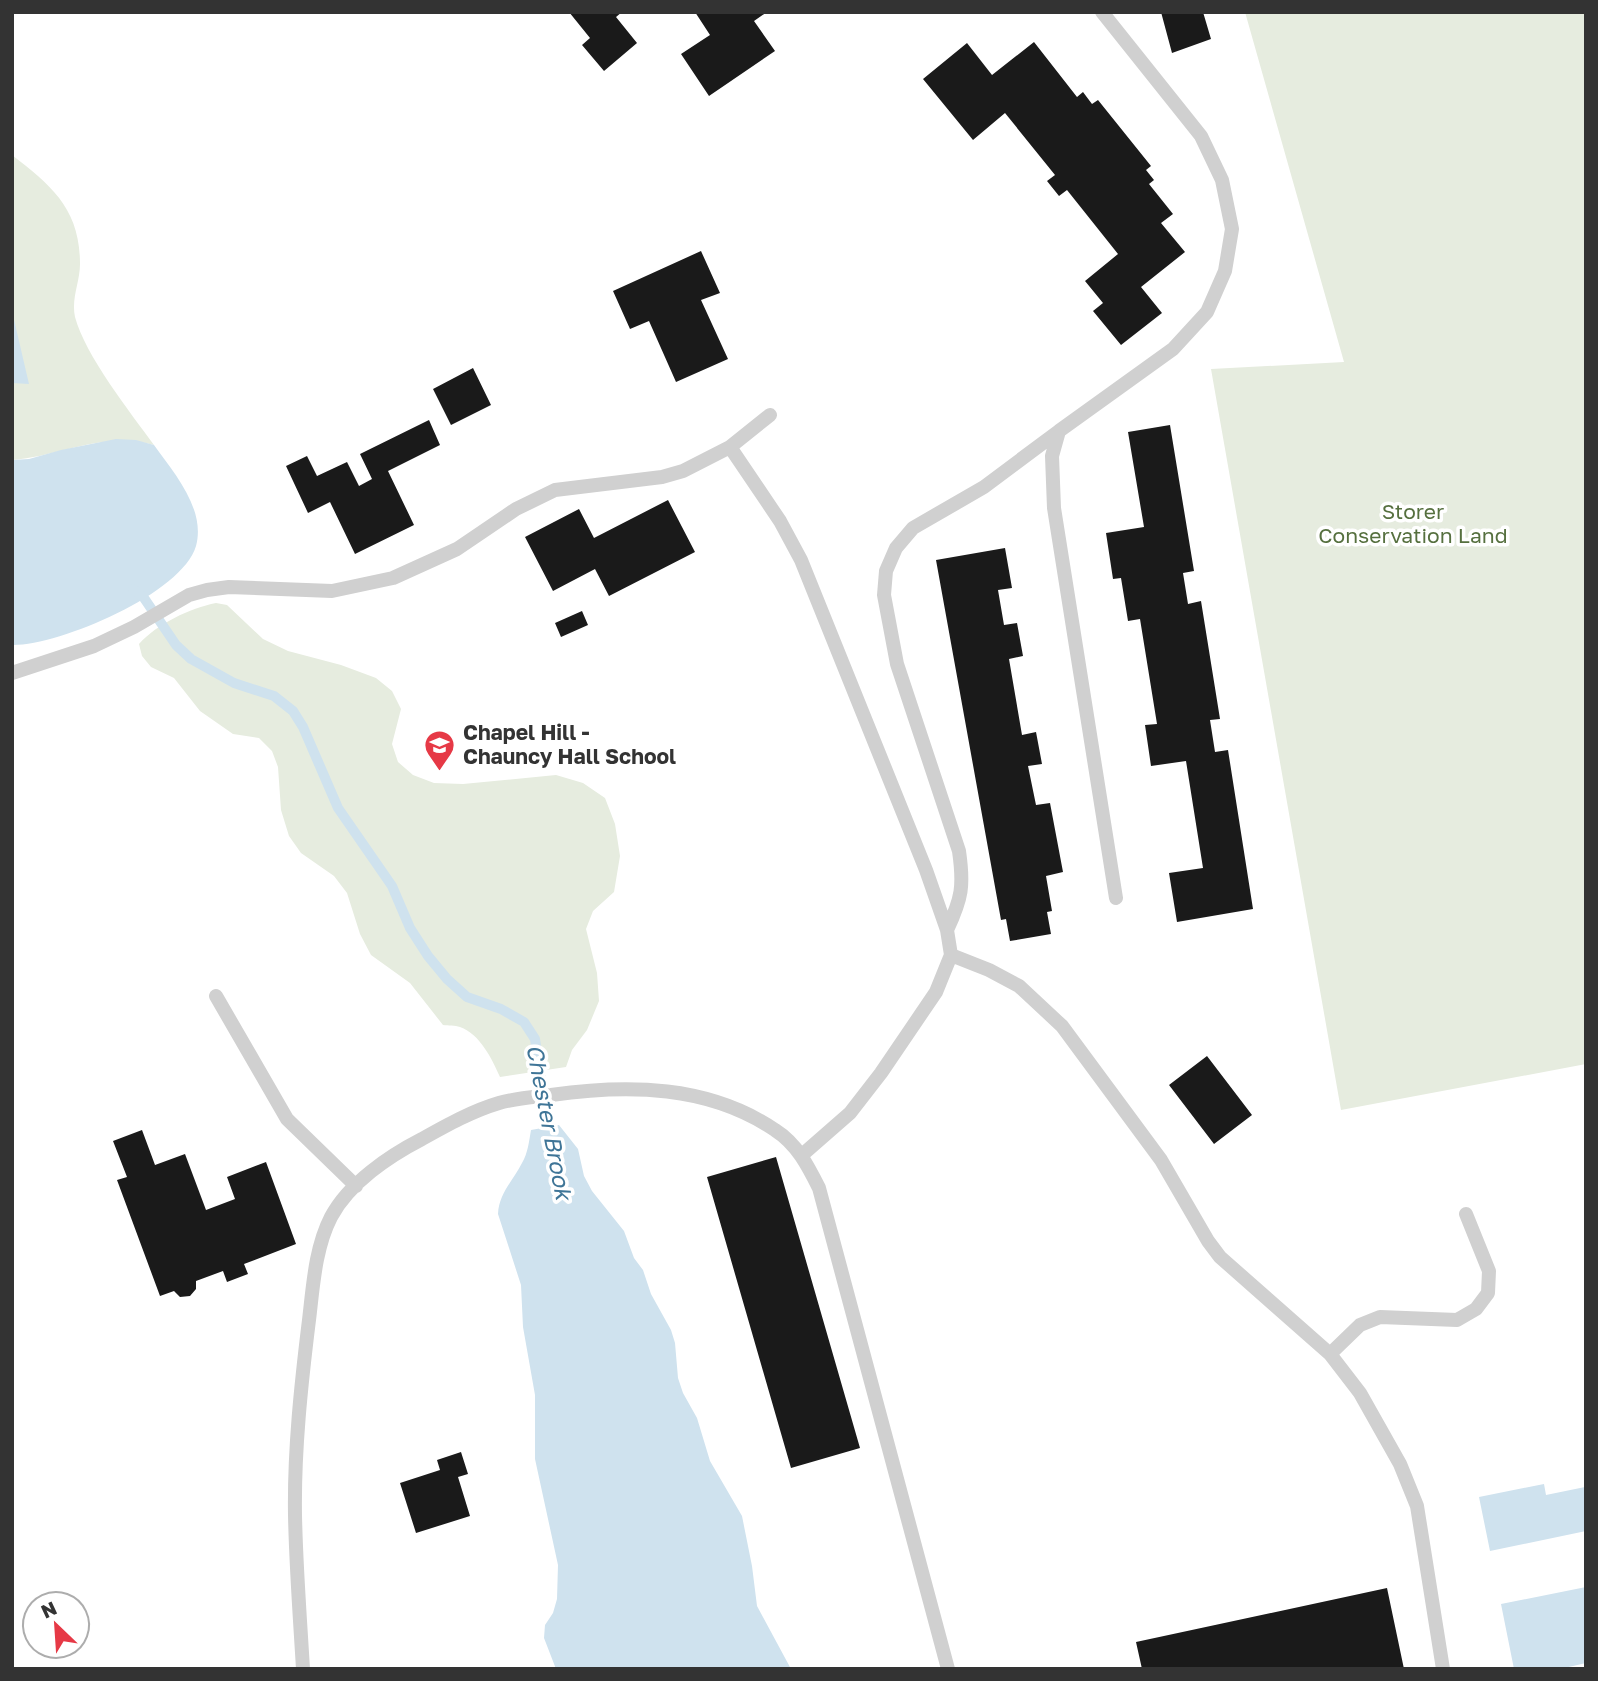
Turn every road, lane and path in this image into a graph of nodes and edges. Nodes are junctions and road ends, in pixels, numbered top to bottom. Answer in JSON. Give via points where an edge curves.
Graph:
{"nodes":[{"id":1,"x":1102,"y":12,"type":"edge"},
{"id":2,"x":770,"y":415,"type":"dead end"},
{"id":3,"x":1059,"y":431,"type":"junction"},
{"id":4,"x":730,"y":447,"type":"junction"},
{"id":5,"x":12,"y":673,"type":"edge"},
{"id":6,"x":1116,"y":898,"type":"dead end"},
{"id":7,"x":947,"y":930,"type":"junction"},
{"id":8,"x":951,"y":955,"type":"junction"},
{"id":9,"x":216,"y":996,"type":"dead end"},
{"id":10,"x":802,"y":1155,"type":"junction"},
{"id":11,"x":356,"y":1186,"type":"junction"},
{"id":12,"x":1466,"y":1214,"type":"dead end"},
{"id":13,"x":1329,"y":1354,"type":"junction"},
{"id":14,"x":303,"y":1669,"type":"edge"},
{"id":15,"x":948,"y":1669,"type":"edge"},
{"id":16,"x":1443,"y":1669,"type":"edge"}],
"edges":[{"from":1,"to":3,"type":"lane","via":[[1200,135],[1223,180],[1232,229],[1225,271],[1207,312],[1173,349]]},
{"from":2,"to":4,"type":"lane"},
{"from":3,"to":6,"type":"lane","via":[[1052,456],[1054,508]]},
{"from":3,"to":7,"type":"lane","via":[[984,486],[913,528],[895,548],[886,571],[886,605],[897,664],[959,851],[960,903]]},
{"from":4,"to":5,"type":"lane","via":[[662,477],[555,490],[516,509],[457,549],[393,578],[332,591],[229,587],[198,593],[93,646]]},
{"from":4,"to":7,"type":"lane","via":[[801,560]]},
{"from":7,"to":8,"type":"lane"},
{"from":8,"to":10,"type":"lane","via":[[936,992],[881,1073],[850,1113]]},
{"from":8,"to":13,"type":"lane","via":[[1020,986],[1062,1026],[1161,1160],[1220,1257]]},
{"from":9,"to":11,"type":"lane","via":[[287,1119]]},
{"from":10,"to":11,"type":"lane","via":[[777,1131],[733,1107],[659,1089],[616,1088],[501,1102],[411,1145]]},
{"from":10,"to":15,"type":"lane","via":[[819,1188]]},
{"from":11,"to":14,"type":"lane","via":[[332,1216],[321,1244],[302,1385],[295,1514]]},
{"from":12,"to":13,"type":"lane","via":[[1489,1271],[1488,1293],[1476,1309],[1457,1320],[1380,1317],[1360,1325]]},
{"from":13,"to":16,"type":"lane","via":[[1360,1393],[1410,1487]]}]}
